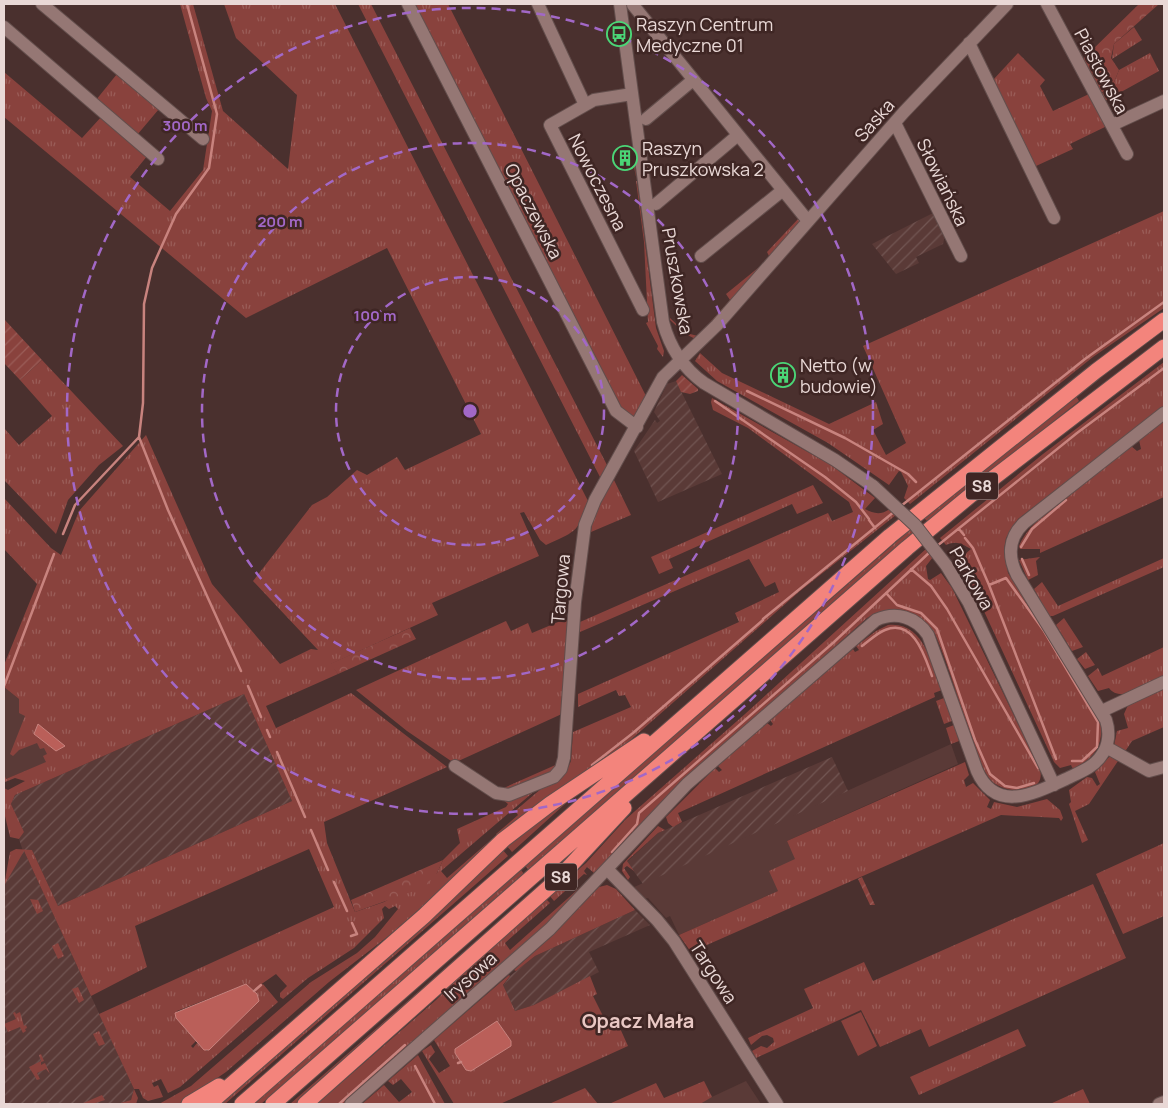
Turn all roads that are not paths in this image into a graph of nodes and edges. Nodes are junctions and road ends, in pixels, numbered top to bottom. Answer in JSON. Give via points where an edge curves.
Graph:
{"nodes":[{"id":1,"x":42,"y":4,"type":"edge"},
{"id":2,"x":408,"y":4,"type":"edge"},
{"id":3,"x":538,"y":4,"type":"edge"},
{"id":4,"x":626,"y":4,"type":"edge"},
{"id":5,"x":1007,"y":4,"type":"edge"},
{"id":6,"x":1047,"y":4,"type":"edge"},
{"id":7,"x":4,"y":28,"type":"edge"},
{"id":8,"x":970,"y":43,"type":"junction"},
{"id":9,"x":693,"y":80,"type":"junction"},
{"id":10,"x":632,"y":94,"type":"junction"},
{"id":11,"x":1164,"y":101,"type":"edge"},
{"id":12,"x":585,"y":105,"type":"junction"},
{"id":13,"x":646,"y":119,"type":"dead end"},
{"id":14,"x":894,"y":123,"type":"junction"},
{"id":15,"x":1112,"y":125,"type":"junction"},
{"id":16,"x":738,"y":135,"type":"junction"},
{"id":17,"x":203,"y":139,"type":"dead end"},
{"id":18,"x":1127,"y":154,"type":"dead end"},
{"id":19,"x":158,"y":159,"type":"dead end"},
{"id":20,"x":783,"y":190,"type":"junction"},
{"id":21,"x":656,"y":204,"type":"dead end"},
{"id":22,"x":1054,"y":218,"type":"dead end"},
{"id":23,"x":808,"y":221,"type":"junction"},
{"id":24,"x":701,"y":256,"type":"dead end"},
{"id":25,"x":961,"y":256,"type":"dead end"},
{"id":26,"x":644,"y":310,"type":"dead end"},
{"id":27,"x":1164,"y":320,"type":"edge"},
{"id":28,"x":1164,"y":346,"type":"edge"},
{"id":29,"x":680,"y":360,"type":"junction"},
{"id":30,"x":1164,"y":413,"type":"edge"},
{"id":31,"x":637,"y":427,"type":"junction"},
{"id":32,"x":584,"y":536,"type":"joint"},
{"id":33,"x":1164,"y":682,"type":"edge"},
{"id":34,"x":689,"y":711,"type":"junction"},
{"id":35,"x":1102,"y":711,"type":"junction"},
{"id":36,"x":1106,"y":747,"type":"junction"},
{"id":37,"x":670,"y":757,"type":"junction"},
{"id":38,"x":455,"y":766,"type":"dead end"},
{"id":39,"x":1164,"y":768,"type":"edge"},
{"id":40,"x":1054,"y":784,"type":"junction"},
{"id":41,"x":607,"y":870,"type":"junction"},
{"id":42,"x":253,"y":1066,"type":"junction"},
{"id":43,"x":1164,"y":1102,"type":"edge"},
{"id":44,"x":188,"y":1104,"type":"edge"},
{"id":45,"x":209,"y":1104,"type":"edge"},
{"id":46,"x":242,"y":1104,"type":"edge"},
{"id":47,"x":273,"y":1104,"type":"edge"},
{"id":48,"x":305,"y":1104,"type":"edge"},
{"id":49,"x":351,"y":1104,"type":"edge"},
{"id":50,"x":777,"y":1104,"type":"edge"},
{"id":51,"x":1159,"y":1104,"type":"edge"}],
"edges":[{"from":1,"to":17,"type":"street"},
{"from":2,"to":31,"type":"street","name":"Opaczewska","via":[[616,411]]},
{"from":3,"to":12,"type":"street","name":"Nowoczesna"},
{"from":4,"to":9,"type":"street"},
{"from":4,"to":10,"type":"street","name":"Pruszkowska"},
{"from":5,"to":8,"type":"street","name":"Saska"},
{"from":6,"to":15,"type":"street","name":"Piastowska"},
{"from":7,"to":19,"type":"street"},
{"from":8,"to":14,"type":"street","name":"Saska"},
{"from":8,"to":22,"type":"street"},
{"from":9,"to":13,"type":"street"},
{"from":9,"to":16,"type":"street"},
{"from":10,"to":12,"type":"street","via":[[597,99]]},
{"from":10,"to":29,"type":"street","name":"Pruszkowska","via":[[664,322]]},
{"from":11,"to":15,"type":"street"},
{"from":12,"to":26,"type":"street","name":"Nowoczesna","via":[[554,121],[551,127]]},
{"from":14,"to":23,"type":"street","name":"Saska"},
{"from":14,"to":25,"type":"street","name":"Słowiańska"},
{"from":15,"to":18,"type":"street","name":"Piastowska"},
{"from":16,"to":20,"type":"street"},
{"from":16,"to":21,"type":"street"},
{"from":20,"to":23,"type":"street"},
{"from":20,"to":24,"type":"street"},
{"from":23,"to":29,"type":"street","name":"Saska","via":[[717,325]]},
{"from":27,"to":34,"type":"highway","number":"S8","via":[[944,491]]},
{"from":28,"to":37,"type":"highway","number":"S8","via":[[928,530]]},
{"from":29,"to":31,"type":"street","name":"Pruszkowska","via":[[663,377]]},
{"from":29,"to":40,"type":"street","name":"Parkowa","bridge":true,"via":[[704,383],[873,486],[911,521],[946,565],[969,604]]},
{"from":30,"to":35,"type":"street","via":[[1024,523],[1012,543],[1011,561],[1017,575]]},
{"from":31,"to":32,"type":"street","name":"Pruszkowska","via":[[593,504]]},
{"from":32,"to":38,"type":"street","name":"Targowa","via":[[575,602],[563,764],[558,774],[512,795],[496,793]]},
{"from":33,"to":35,"type":"street"},
{"from":34,"to":42,"type":"highway","number":"S8","via":[[550,804],[503,840],[424,916]]},
{"from":34,"to":46,"type":"highway"},
{"from":35,"to":36,"type":"street","via":[[1108,729]]},
{"from":36,"to":39,"type":"street","via":[[1148,771]]},
{"from":36,"to":40,"type":"street","name":"Irysowa","via":[[1091,766]]},
{"from":37,"to":47,"type":"highway"},
{"from":37,"to":48,"type":"highway","number":"S8","via":[[558,879]]},
{"from":40,"to":41,"type":"street","name":"Irysowa","via":[[1016,798],[999,794],[986,784],[978,771],[928,635],[911,619],[887,616],[865,628],[712,761]]},
{"from":41,"to":49,"type":"street","name":"Irysowa","via":[[550,929]]},
{"from":41,"to":50,"type":"street","name":"Targowa","via":[[674,941]]},
{"from":42,"to":44,"type":"highway"},
{"from":42,"to":45,"type":"highway","number":"S8"},
{"from":43,"to":51,"type":"street"}]}
